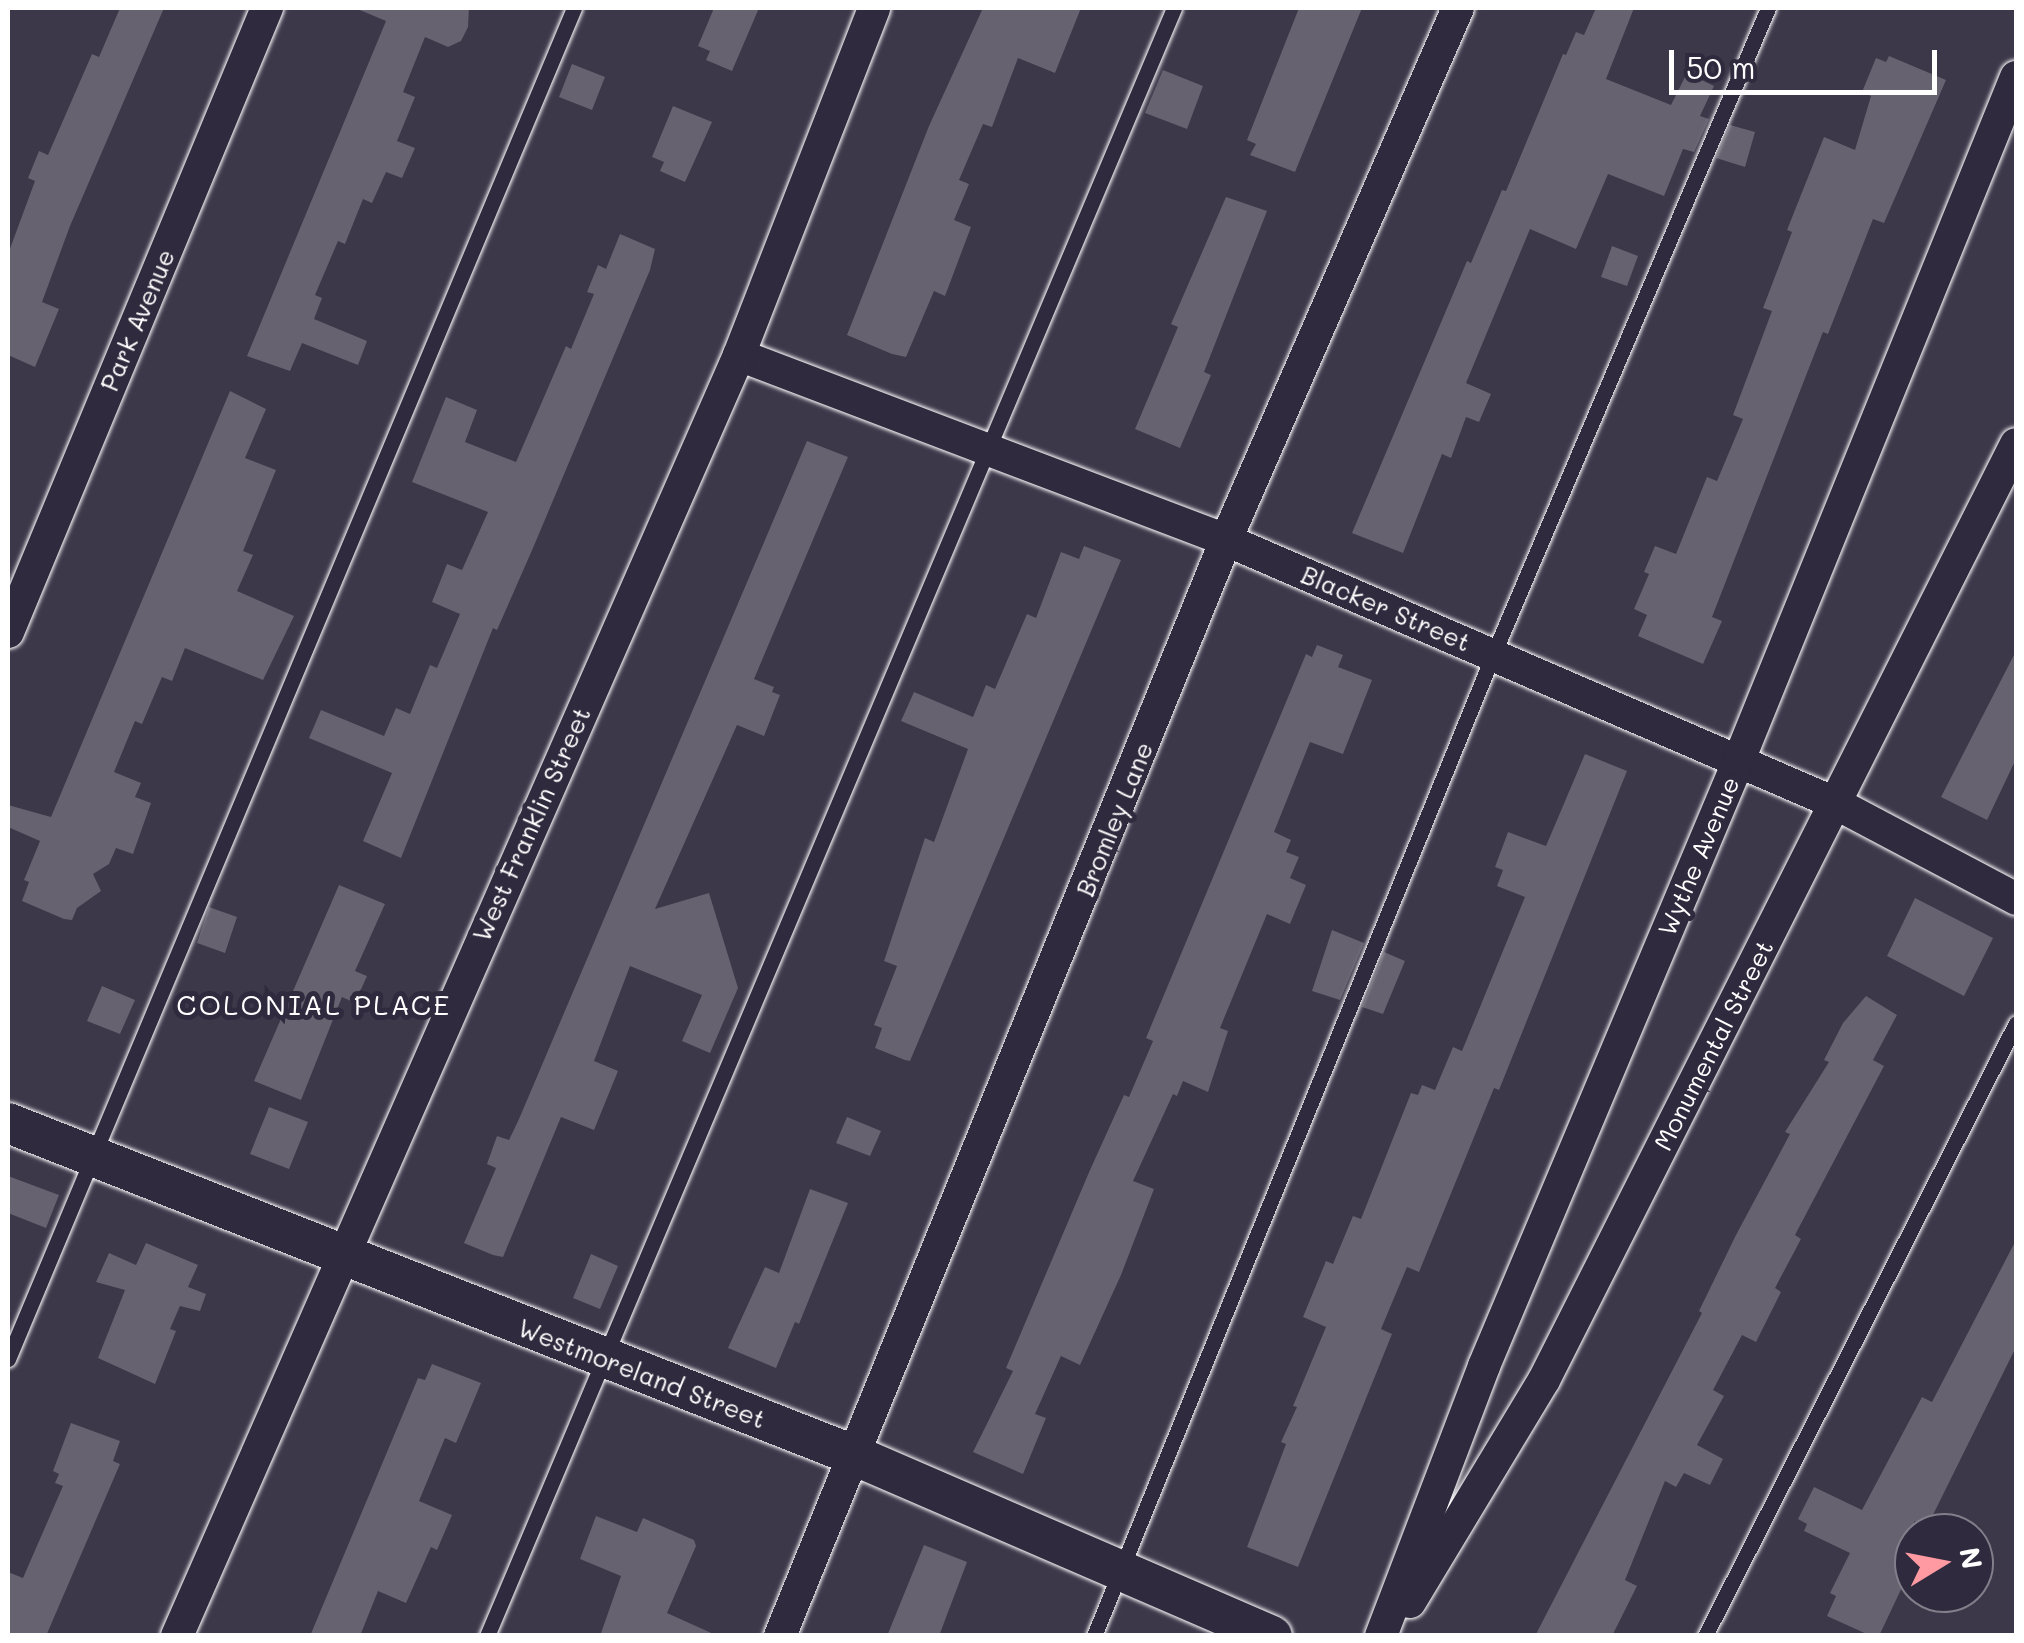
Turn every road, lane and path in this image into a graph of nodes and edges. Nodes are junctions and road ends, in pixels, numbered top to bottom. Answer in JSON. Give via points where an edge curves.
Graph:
{"nodes":[{"id":1,"x":267,"y":8,"type":"edge"},
{"id":2,"x":574,"y":8,"type":"edge"},
{"id":3,"x":874,"y":8,"type":"edge"},
{"id":4,"x":1174,"y":8,"type":"edge"},
{"id":5,"x":1458,"y":8,"type":"edge"},
{"id":6,"x":1768,"y":8,"type":"edge"},
{"id":7,"x":2016,"y":77,"type":"edge"},
{"id":8,"x":739,"y":355,"type":"junction"},
{"id":9,"x":2016,"y":444,"type":"edge"},
{"id":10,"x":990,"y":450,"type":"junction"},
{"id":11,"x":1226,"y":540,"type":"junction"},
{"id":12,"x":8,"y":632,"type":"edge"},
{"id":13,"x":1493,"y":654,"type":"junction"},
{"id":14,"x":1739,"y":760,"type":"junction"},
{"id":15,"x":1835,"y":803,"type":"junction"},
{"id":16,"x":2016,"y":899,"type":"edge"},
{"id":17,"x":2016,"y":1023,"type":"edge"},
{"id":18,"x":8,"y":1123,"type":"edge"},
{"id":19,"x":94,"y":1155,"type":"junction"},
{"id":20,"x":341,"y":1254,"type":"junction"},
{"id":21,"x":601,"y":1358,"type":"junction"},
{"id":22,"x":8,"y":1359,"type":"edge"},
{"id":23,"x":856,"y":1456,"type":"junction"},
{"id":24,"x":1122,"y":1571,"type":"junction"},
{"id":25,"x":177,"y":1636,"type":"edge"},
{"id":26,"x":486,"y":1636,"type":"edge"},
{"id":27,"x":780,"y":1636,"type":"edge"},
{"id":28,"x":1094,"y":1636,"type":"edge"},
{"id":29,"x":1272,"y":1636,"type":"edge"},
{"id":30,"x":1380,"y":1636,"type":"edge"},
{"id":31,"x":1390,"y":1636,"type":"edge"},
{"id":32,"x":1705,"y":1636,"type":"edge"}],
"edges":[{"from":1,"to":12,"type":"street","name":"Park Avenue"},
{"from":2,"to":19,"type":"lane"},
{"from":3,"to":8,"type":"street","name":"West Franklin Street"},
{"from":4,"to":10,"type":"lane"},
{"from":5,"to":11,"type":"street","name":"Bromley Lane"},
{"from":6,"to":13,"type":"lane"},
{"from":7,"to":14,"type":"street","name":"Wythe Avenue"},
{"from":8,"to":10,"type":"street","name":"Blacker Street"},
{"from":8,"to":20,"type":"street","name":"West Franklin Street"},
{"from":9,"to":15,"type":"street","name":"Monumental Street"},
{"from":10,"to":11,"type":"street","name":"Blacker Street"},
{"from":10,"to":21,"type":"lane"},
{"from":11,"to":13,"type":"street","name":"Blacker Street"},
{"from":11,"to":23,"type":"street","name":"Bromley Lane"},
{"from":13,"to":14,"type":"street","name":"Blacker Street"},
{"from":13,"to":24,"type":"lane"},
{"from":14,"to":15,"type":"street","name":"Blacker Street"},
{"from":14,"to":30,"type":"street","name":"Wythe Avenue","via":[[1484,1366]]},
{"from":15,"to":16,"type":"street","name":"Blacker Street"},
{"from":15,"to":31,"type":"street","name":"Monumental Street","via":[[1544,1380]]},
{"from":17,"to":32,"type":"lane"},
{"from":18,"to":19,"type":"street","name":"Westmoreland Street"},
{"from":19,"to":20,"type":"street","name":"Westmoreland Street"},
{"from":19,"to":22,"type":"lane"},
{"from":20,"to":21,"type":"street","name":"Westmoreland Street"},
{"from":20,"to":25,"type":"street","name":"West Franklin Street"},
{"from":21,"to":23,"type":"street","name":"Westmoreland Street"},
{"from":21,"to":26,"type":"lane"},
{"from":23,"to":24,"type":"street","name":"Westmoreland Street"},
{"from":23,"to":27,"type":"street","name":"Bromley Lane"},
{"from":24,"to":28,"type":"lane"},
{"from":24,"to":29,"type":"street","name":"Westmoreland Street"}]}
